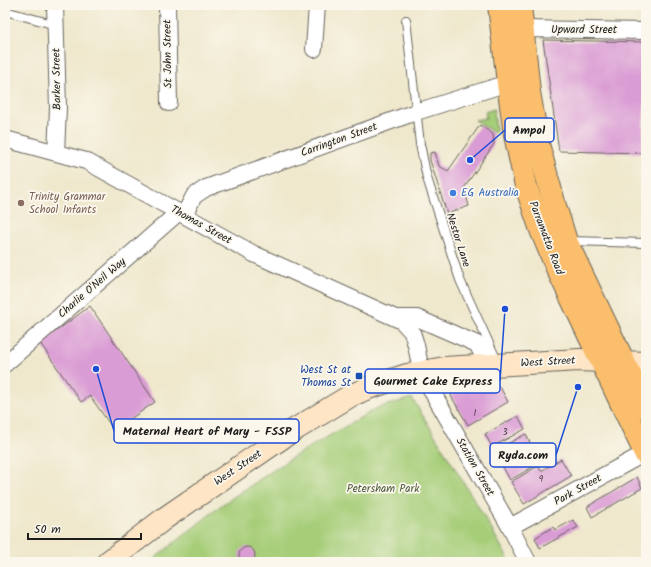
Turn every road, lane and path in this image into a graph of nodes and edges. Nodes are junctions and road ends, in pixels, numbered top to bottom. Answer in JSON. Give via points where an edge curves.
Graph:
{"nodes":[{"id":1,"x":55,"y":5,"type":"edge"},
{"id":2,"x":168,"y":5,"type":"edge"},
{"id":3,"x":316,"y":5,"type":"edge"},
{"id":4,"x":500,"y":5,"type":"edge"},
{"id":5,"x":520,"y":5,"type":"edge"},
{"id":6,"x":5,"y":11,"type":"edge"},
{"id":7,"x":406,"y":20,"type":"dead end"},
{"id":8,"x":56,"y":25,"type":"junction"},
{"id":9,"x":522,"y":29,"type":"junction"},
{"id":10,"x":646,"y":31,"type":"edge"},
{"id":11,"x":314,"y":49,"type":"dead end"},
{"id":12,"x":508,"y":83,"type":"junction"},
{"id":13,"x":169,"y":103,"type":"dead end"},
{"id":14,"x":416,"y":112,"type":"junction"},
{"id":15,"x":5,"y":139,"type":"edge"},
{"id":16,"x":56,"y":153,"type":"junction"},
{"id":17,"x":181,"y":214,"type":"junction"},
{"id":18,"x":566,"y":241,"type":"junction"},
{"id":19,"x":646,"y":243,"type":"edge"},
{"id":20,"x":396,"y":318,"type":"junction"},
{"id":21,"x":613,"y":362,"type":"junction"},
{"id":22,"x":646,"y":363,"type":"edge"},
{"id":23,"x":5,"y":364,"type":"edge"},
{"id":24,"x":493,"y":364,"type":"junction"},
{"id":25,"x":421,"y":371,"type":"junction"},
{"id":26,"x":646,"y":408,"type":"edge"},
{"id":27,"x":645,"y":454,"type":"edge"},
{"id":28,"x":510,"y":527,"type":"junction"},
{"id":29,"x":108,"y":562,"type":"edge"},
{"id":30,"x":528,"y":562,"type":"edge"}],
"edges":[{"from":1,"to":8,"type":"street","name":"Barker Street"},
{"from":2,"to":13,"type":"street","name":"St John Street"},
{"from":3,"to":11,"type":"street"},
{"from":4,"to":12,"type":"highway","name":"Parramatta Road"},
{"from":5,"to":9,"type":"highway","name":"Parramatta Road"},
{"from":6,"to":8,"type":"lane"},
{"from":7,"to":14,"type":"lane","name":"Nestor Lane"},
{"from":8,"to":16,"type":"street","name":"Barker Street"},
{"from":9,"to":10,"type":"street","name":"Upward Street"},
{"from":9,"to":18,"type":"highway","name":"Parramatta Road","via":[[538,144]]},
{"from":12,"to":14,"type":"street","name":"Carrington Street"},
{"from":12,"to":21,"type":"highway","name":"Parramatta Road","via":[[515,135],[526,186],[541,230],[556,266]]},
{"from":14,"to":17,"type":"street","name":"Carrington Street","via":[[206,188],[194,196]]},
{"from":14,"to":24,"type":"lane","name":"Nestor Lane","via":[[427,178],[460,280]]},
{"from":15,"to":16,"type":"street","name":"Thomas Street"},
{"from":16,"to":17,"type":"street","name":"Thomas Street","via":[[86,161]]},
{"from":17,"to":20,"type":"street","name":"Thomas Street","via":[[254,254]]},
{"from":17,"to":23,"type":"street","name":"Charlie O'Neil Way"},
{"from":18,"to":19,"type":"lane"},
{"from":18,"to":21,"type":"highway","name":"Parramatta Road"},
{"from":20,"to":24,"type":"street","name":"Thomas Street","via":[[417,318],[477,344]]},
{"from":20,"to":25,"type":"street","name":"Thomas Street","via":[[412,332]]},
{"from":21,"to":22,"type":"main road","name":"West Street"},
{"from":21,"to":24,"type":"main road","name":"West Street","via":[[579,360]]},
{"from":21,"to":26,"type":"highway","name":"Parramatta Road"},
{"from":21,"to":27,"type":"highway","name":"Parramatta Road"},
{"from":24,"to":25,"type":"main road","name":"West Street"},
{"from":25,"to":28,"type":"street","name":"Station Street"},
{"from":25,"to":29,"type":"main road","name":"West Street","via":[[350,396],[289,433],[165,518]]},
{"from":27,"to":28,"type":"street","name":"Park Street"},
{"from":28,"to":30,"type":"street","name":"Station Street"}]}
